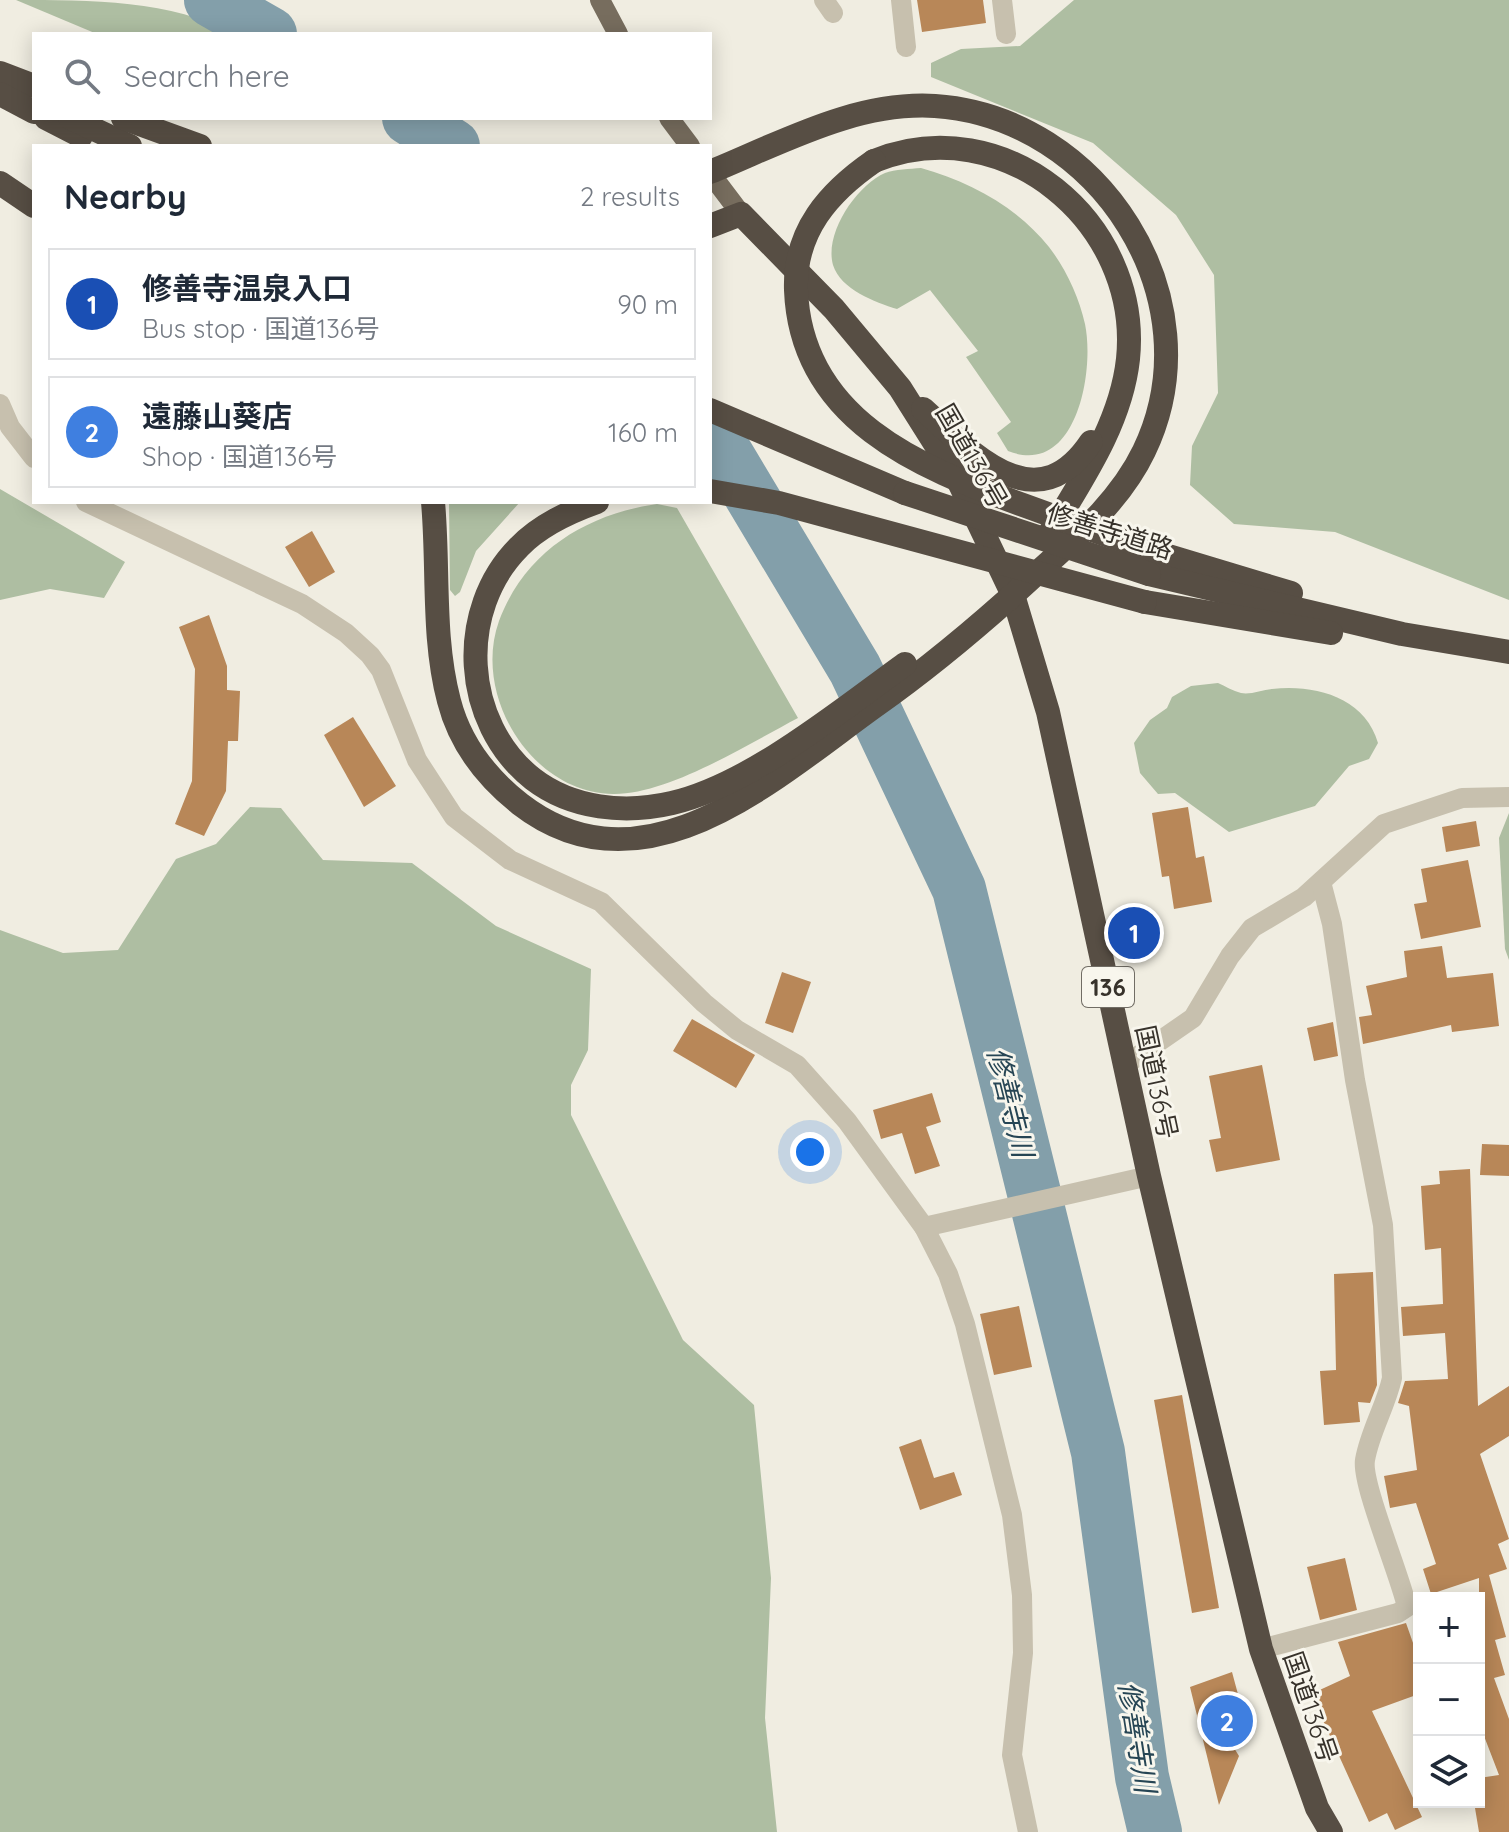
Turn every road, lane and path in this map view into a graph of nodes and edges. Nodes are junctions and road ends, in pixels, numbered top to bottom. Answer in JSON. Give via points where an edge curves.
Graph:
{"nodes":[{"id":1,"x":600,"y":0,"type":"edge"},
{"id":2,"x":901,"y":0,"type":"edge"},
{"id":3,"x":1002,"y":0,"type":"edge"},
{"id":4,"x":617,"y":32,"type":"edge"},
{"id":5,"x":1006,"y":34,"type":"dead end"},
{"id":6,"x":906,"y":47,"type":"dead end"},
{"id":7,"x":0,"y":73,"type":"edge"},
{"id":8,"x":0,"y":85,"type":"edge"},
{"id":9,"x":32,"y":85,"type":"edge"},
{"id":10,"x":0,"y":94,"type":"edge"},
{"id":11,"x":32,"y":100,"type":"edge"},
{"id":12,"x":32,"y":111,"type":"edge"},
{"id":13,"x":50,"y":120,"type":"edge"},
{"id":14,"x":74,"y":120,"type":"edge"},
{"id":15,"x":128,"y":120,"type":"edge"},
{"id":16,"x":670,"y":120,"type":"edge"},
{"id":17,"x":97,"y":144,"type":"edge"},
{"id":18,"x":126,"y":144,"type":"edge"},
{"id":19,"x":194,"y":144,"type":"edge"},
{"id":20,"x":688,"y":144,"type":"edge"},
{"id":21,"x":712,"y":172,"type":"edge"},
{"id":22,"x":712,"y":176,"type":"edge"},
{"id":23,"x":0,"y":183,"type":"edge"},
{"id":24,"x":32,"y":205,"type":"edge"},
{"id":25,"x":741,"y":214,"type":"junction"},
{"id":26,"x":712,"y":225,"type":"edge"},
{"id":27,"x":900,"y":388,"type":"junction"},
{"id":28,"x":1121,"y":392,"type":"junction"},
{"id":29,"x":0,"y":404,"type":"edge"},
{"id":30,"x":712,"y":411,"type":"edge"},
{"id":31,"x":32,"y":455,"type":"edge"},
{"id":32,"x":712,"y":491,"type":"edge"},
{"id":33,"x":90,"y":504,"type":"edge"},
{"id":34,"x":433,"y":504,"type":"edge"},
{"id":35,"x":593,"y":504,"type":"edge"},
{"id":36,"x":1152,"y":563,"type":"junction"},
{"id":37,"x":1013,"y":595,"type":"junction"},
{"id":38,"x":1509,"y":641,"type":"edge"},
{"id":39,"x":1509,"y":652,"type":"edge"},
{"id":40,"x":824,"y":732,"type":"junction"},
{"id":41,"x":1509,"y":797,"type":"edge"},
{"id":42,"x":1321,"y":882,"type":"junction"},
{"id":43,"x":1125,"y":1065,"type":"junction"},
{"id":44,"x":1149,"y":1176,"type":"junction"},
{"id":45,"x":924,"y":1227,"type":"junction"},
{"id":46,"x":1261,"y":1649,"type":"junction"},
{"id":47,"x":1028,"y":1832,"type":"edge"},
{"id":48,"x":1331,"y":1832,"type":"edge"}],
"edges":[{"from":1,"to":4,"type":"main road"},
{"from":2,"to":6,"type":"street"},
{"from":3,"to":5,"type":"street"},
{"from":7,"to":9,"type":"highway"},
{"from":8,"to":11,"type":"highway"},
{"from":10,"to":12,"type":"highway"},
{"from":13,"to":17,"type":"highway"},
{"from":14,"to":18,"type":"highway"},
{"from":15,"to":19,"type":"highway"},
{"from":16,"to":20,"type":"main road"},
{"from":21,"to":37,"type":"highway","via":[[839,119],[934,106],[995,118],[1052,144],[1101,186],[1126,219],[1153,276],[1167,339],[1167,369],[1154,427],[1109,505]]},
{"from":22,"to":25,"type":"main road"},
{"from":23,"to":24,"type":"highway"},
{"from":25,"to":26,"type":"highway"},
{"from":25,"to":27,"type":"highway","name":"国道136号","number":"136","via":[[834,309]]},
{"from":27,"to":28,"type":"highway","via":[[989,466],[1040,481],[1070,467],[1086,450]]},
{"from":27,"to":37,"type":"highway","name":"国道136号","number":"136","via":[[958,480]]},
{"from":28,"to":36,"type":"highway","bridge":true,"via":[[1128,322],[1110,258],[1074,206],[1025,169],[996,156],[932,146],[874,161],[826,199],[800,251],[796,279],[802,336],[830,390],[851,415],[907,456]]},
{"from":28,"to":37,"type":"highway","via":[[1094,460]]},
{"from":29,"to":31,"type":"street"},
{"from":30,"to":36,"type":"highway","name":"修善寺道路","bridge":true,"via":[[905,493]]},
{"from":32,"to":39,"type":"highway","bridge":true,"via":[[779,503],[1145,602],[1369,638]]},
{"from":33,"to":45,"type":"street","via":[[302,604],[346,633],[381,670],[417,760],[454,817],[510,860],[601,902],[704,1003],[737,1030],[797,1065],[847,1121]]},
{"from":34,"to":40,"type":"highway","via":[[440,647],[457,728],[487,774],[529,811],[582,834],[669,834],[729,807]]},
{"from":35,"to":40,"type":"highway","via":[[519,545],[500,569],[477,623],[476,677],[495,732],[532,778],[585,804],[643,809],[730,781]]},
{"from":36,"to":38,"type":"highway"},
{"from":36,"to":39,"type":"highway","name":"修善寺道路","via":[[1402,634]]},
{"from":37,"to":40,"type":"highway"},
{"from":37,"to":43,"type":"highway","name":"国道136号","number":"136","via":[[1048,712]]},
{"from":41,"to":42,"type":"street","via":[[1462,798],[1384,824]]},
{"from":42,"to":43,"type":"street","via":[[1290,908],[1252,928],[1193,1018]]},
{"from":42,"to":46,"type":"street","via":[[1383,1225],[1392,1378],[1364,1475],[1407,1607]]},
{"from":43,"to":44,"type":"highway","name":"国道136号","number":"136"},
{"from":44,"to":45,"type":"street"},
{"from":44,"to":46,"type":"highway","name":"国道136号","number":"136"},
{"from":45,"to":47,"type":"street","via":[[965,1324],[1012,1515],[1023,1653],[1012,1755]]},
{"from":46,"to":48,"type":"highway","name":"国道136号","number":"136","via":[[1317,1808]]}]}
